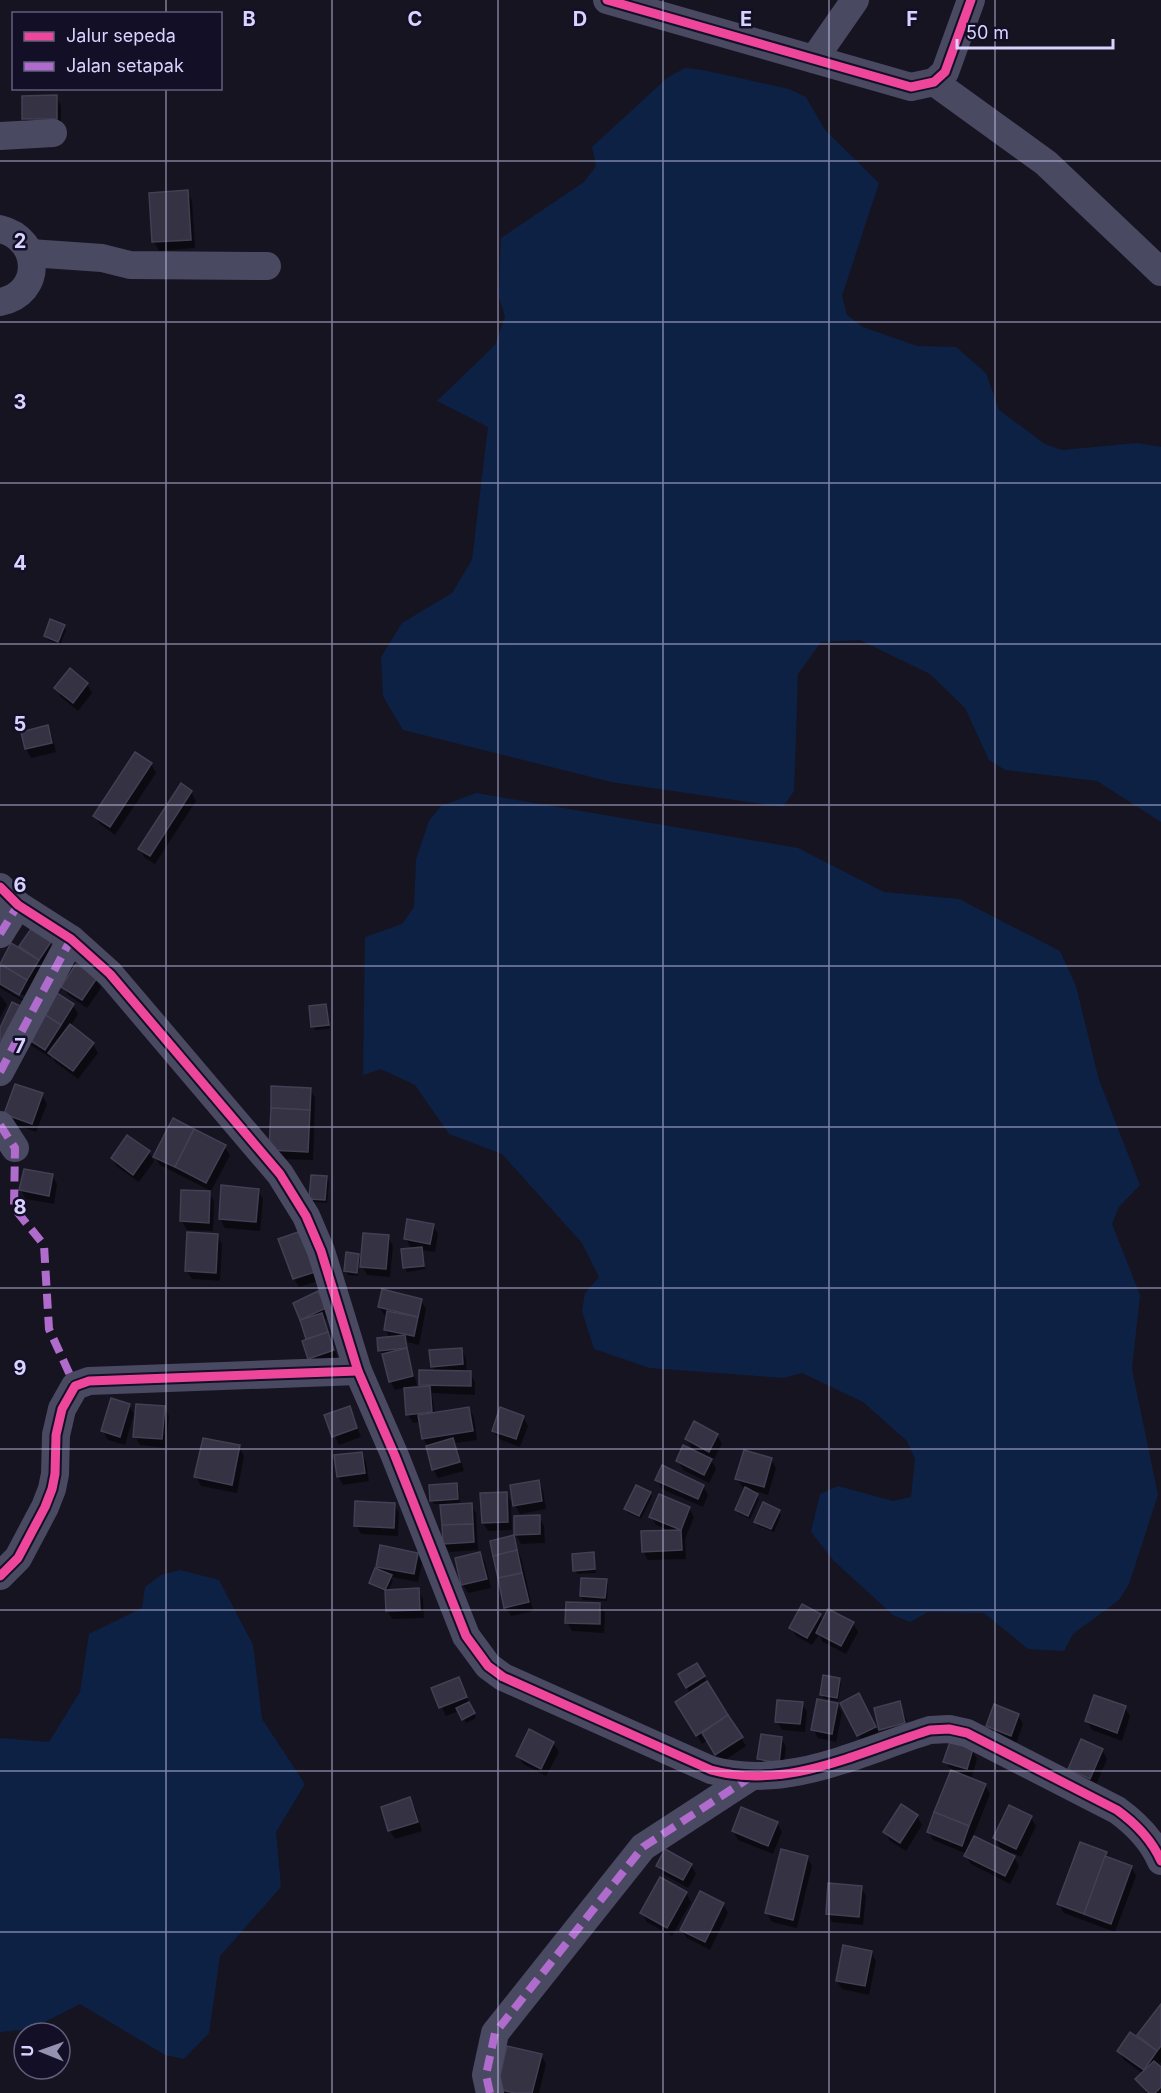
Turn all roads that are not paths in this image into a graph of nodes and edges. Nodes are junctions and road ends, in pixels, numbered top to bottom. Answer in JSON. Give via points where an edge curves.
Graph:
{"nodes":[{"id":1,"x":607,"y":0,"type":"edge"},
{"id":2,"x":855,"y":0,"type":"edge"},
{"id":3,"x":971,"y":0,"type":"edge"},
{"id":4,"x":814,"y":59,"type":"junction"},
{"id":5,"x":934,"y":82,"type":"junction"},
{"id":6,"x":53,"y":133,"type":"dead end"},
{"id":7,"x":0,"y":136,"type":"edge"},
{"id":8,"x":0,"y":229,"type":"edge"},
{"id":9,"x":31,"y":263,"type":"junction"},
{"id":10,"x":267,"y":266,"type":"dead end"},
{"id":11,"x":1161,"y":273,"type":"edge"},
{"id":12,"x":0,"y":302,"type":"edge"},
{"id":13,"x":9,"y":896,"type":"edge"},
{"id":14,"x":0,"y":934,"type":"edge"},
{"id":15,"x":71,"y":939,"type":"junction"},
{"id":16,"x":0,"y":1072,"type":"edge"},
{"id":17,"x":0,"y":1125,"type":"edge"},
{"id":18,"x":0,"y":1141,"type":"edge"},
{"id":19,"x":358,"y":1371,"type":"junction"},
{"id":20,"x":0,"y":1576,"type":"edge"},
{"id":21,"x":750,"y":1778,"type":"junction"},
{"id":22,"x":1161,"y":1861,"type":"edge"},
{"id":23,"x":490,"y":2093,"type":"edge"}],
"edges":[{"from":1,"to":4,"type":"street"},
{"from":2,"to":4,"type":"street"},
{"from":3,"to":5,"type":"street","via":[[945,72]]},
{"from":4,"to":5,"type":"street","via":[[911,87]]},
{"from":5,"to":11,"type":"street","via":[[1046,162]]},
{"from":6,"to":7,"type":"street"},
{"from":8,"to":9,"type":"street","via":[[18,236]]},
{"from":9,"to":10,"type":"street","via":[[102,258],[130,265]]},
{"from":9,"to":12,"type":"street","via":[[21,292]]},
{"from":13,"to":14,"type":"street"},
{"from":13,"to":15,"type":"street"},
{"from":15,"to":16,"type":"street"},
{"from":15,"to":19,"type":"street","via":[[110,974],[294,1195],[321,1251]]},
{"from":17,"to":18,"type":"street","via":[[15,1148]]},
{"from":19,"to":20,"type":"street","via":[[89,1381],[75,1386],[58,1420],[55,1474],[45,1507],[18,1558]]},
{"from":19,"to":21,"type":"street","via":[[466,1636],[488,1666],[503,1677],[711,1770]]},
{"from":21,"to":22,"type":"street","via":[[813,1769],[930,1730],[949,1729],[967,1733],[1117,1810],[1148,1839]]},
{"from":21,"to":23,"type":"street","via":[[643,1847],[495,2032],[486,2075]]}]}
